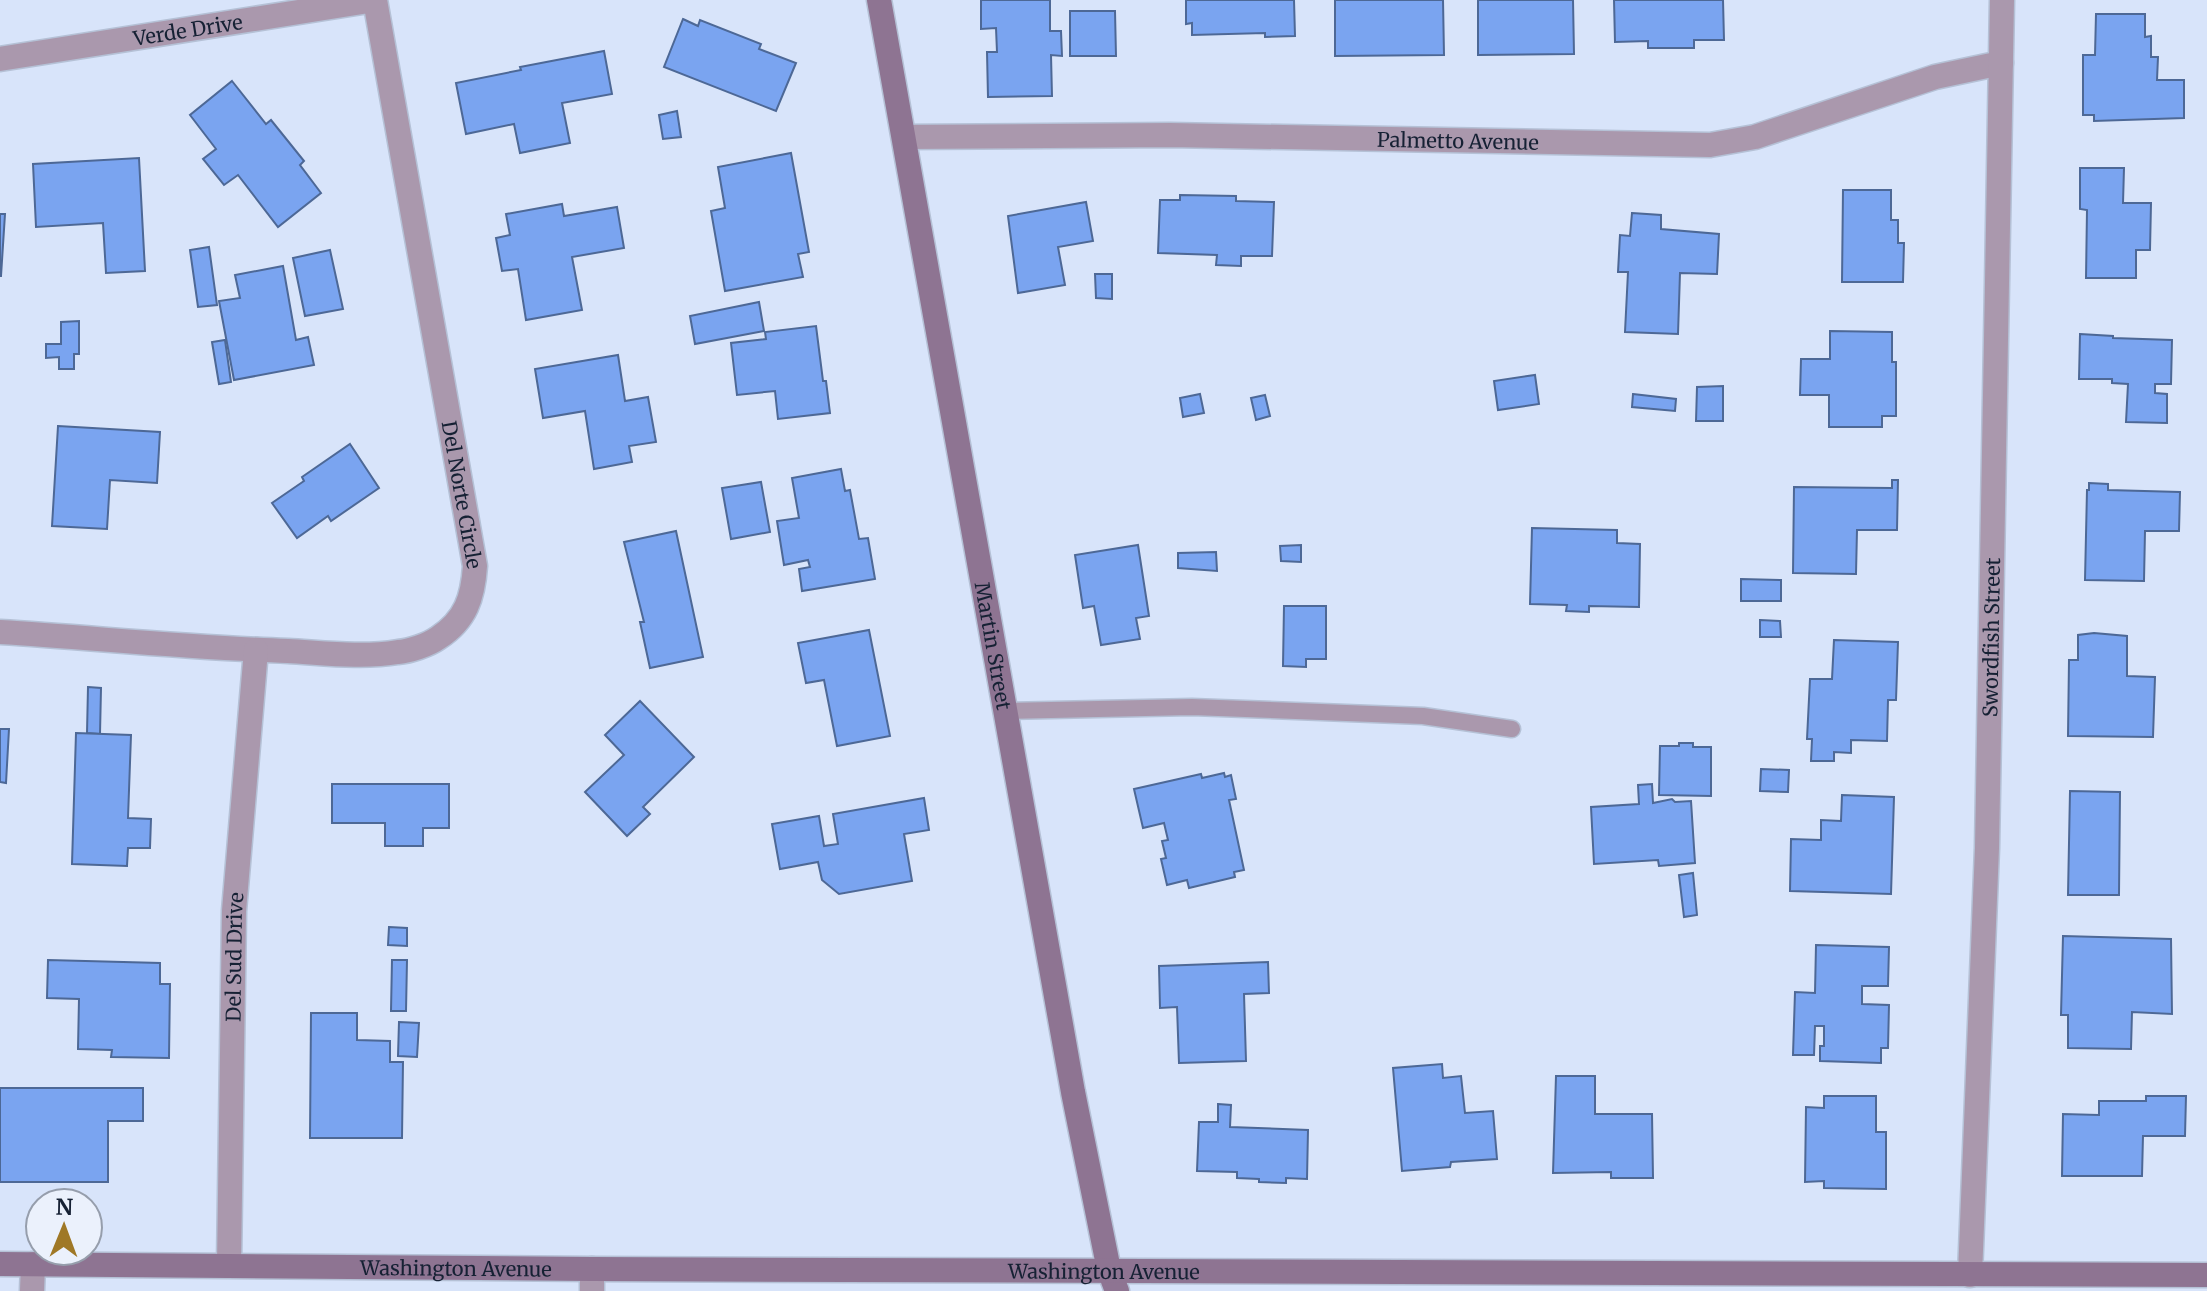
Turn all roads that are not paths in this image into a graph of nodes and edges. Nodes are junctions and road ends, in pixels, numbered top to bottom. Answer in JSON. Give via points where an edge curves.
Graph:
{"nodes":[{"id":1,"x":375,"y":0,"type":"edge"},
{"id":2,"x":879,"y":0,"type":"edge"},
{"id":3,"x":2002,"y":0,"type":"edge"},
{"id":4,"x":0,"y":59,"type":"edge"},
{"id":5,"x":2001,"y":63,"type":"junction"},
{"id":6,"x":904,"y":137,"type":"junction"},
{"id":7,"x":0,"y":632,"type":"edge"},
{"id":8,"x":256,"y":650,"type":"junction"},
{"id":9,"x":1004,"y":711,"type":"junction"},
{"id":10,"x":1512,"y":729,"type":"dead end"},
{"id":11,"x":0,"y":1264,"type":"edge"},
{"id":12,"x":24,"y":1264,"type":"edge"},
{"id":13,"x":104,"y":1264,"type":"edge"},
{"id":14,"x":229,"y":1265,"type":"junction"},
{"id":15,"x":33,"y":1267,"type":"edge"},
{"id":16,"x":1970,"y":1275,"type":"junction"},
{"id":17,"x":2207,"y":1275,"type":"edge"},
{"id":18,"x":592,"y":1280,"type":"edge"},
{"id":19,"x":1113,"y":1281,"type":"edge"},
{"id":20,"x":1760,"y":1283,"type":"edge"},
{"id":21,"x":32,"y":1291,"type":"edge"}],
"edges":[{"from":1,"to":4,"type":"street","name":"Verde Drive"},
{"from":1,"to":8,"type":"street","name":"Del Norte Circle","via":[[475,566],[474,587],[457,624],[436,640],[401,652]]},
{"from":2,"to":6,"type":"street","name":"Martin Street"},
{"from":3,"to":5,"type":"street","name":"Swordfish Street"},
{"from":5,"to":6,"type":"street","name":"Palmetto Avenue","via":[[1935,77],[1755,137],[1710,145],[1170,135]]},
{"from":5,"to":16,"type":"street","name":"Swordfish Street","via":[[1987,848]]},
{"from":6,"to":9,"type":"street","name":"Martin Street"},
{"from":7,"to":8,"type":"street","name":"Del Norte Circle"},
{"from":8,"to":14,"type":"street","name":"Del Sud Drive","via":[[234,911]]},
{"from":9,"to":10,"type":"lane","via":[[1192,707],[1423,716]]},
{"from":9,"to":19,"type":"street","name":"Martin Street"},
{"from":11,"to":12,"type":"street","name":"Washington Avenue"},
{"from":13,"to":14,"type":"street","name":"Washington Avenue"},
{"from":14,"to":18,"type":"street","name":"Washington Avenue"},
{"from":15,"to":21,"type":"street"},
{"from":16,"to":17,"type":"street","name":"Washington Avenue"},
{"from":16,"to":20,"type":"street","name":"Washington Avenue"},
{"from":18,"to":19,"type":"street","name":"Washington Avenue"},
{"from":19,"to":20,"type":"street","name":"Washington Avenue"}]}
